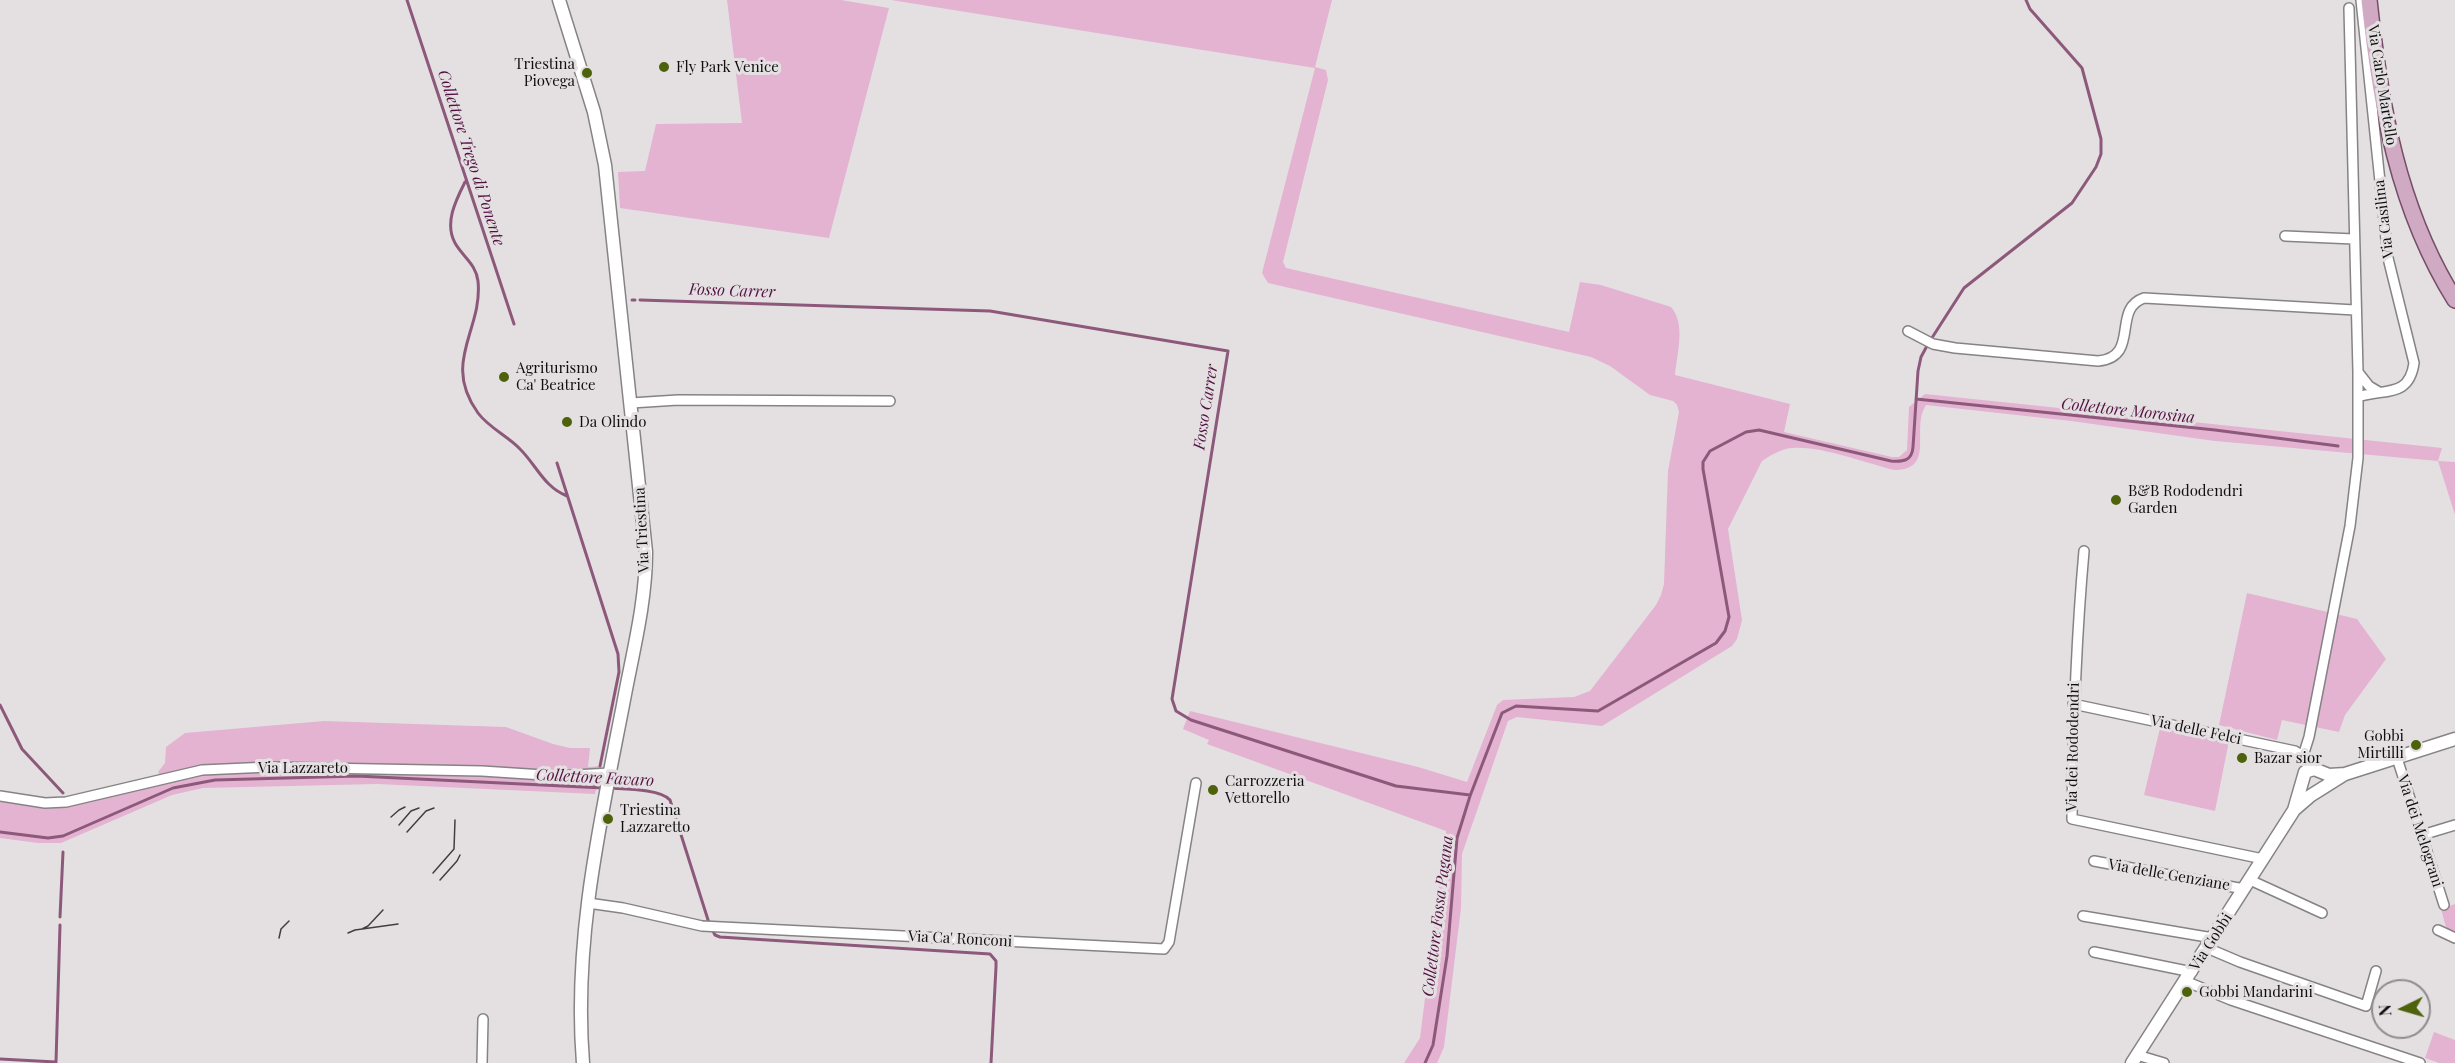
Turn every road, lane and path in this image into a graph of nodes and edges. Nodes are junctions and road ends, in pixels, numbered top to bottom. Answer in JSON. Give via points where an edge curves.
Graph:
{"nodes":[{"id":1,"x":559,"y":0,"type":"edge"},
{"id":2,"x":2361,"y":0,"type":"edge"},
{"id":3,"x":2369,"y":0,"type":"edge"},
{"id":4,"x":2349,"y":8,"type":"dead end"},
{"id":5,"x":2285,"y":236,"type":"dead end"},
{"id":6,"x":2354,"y":239,"type":"junction"},
{"id":7,"x":2455,"y":300,"type":"edge"},
{"id":8,"x":2355,"y":310,"type":"junction"},
{"id":9,"x":1908,"y":331,"type":"dead end"},
{"id":10,"x":2358,"y":372,"type":"junction"},
{"id":11,"x":2379,"y":392,"type":"junction"},
{"id":12,"x":2358,"y":397,"type":"junction"},
{"id":13,"x":890,"y":401,"type":"dead end"},
{"id":14,"x":632,"y":404,"type":"junction"},
{"id":15,"x":2084,"y":551,"type":"dead end"},
{"id":16,"x":2073,"y":704,"type":"junction"},
{"id":17,"x":2455,"y":739,"type":"edge"},
{"id":18,"x":2303,"y":756,"type":"junction"},
{"id":19,"x":2397,"y":758,"type":"junction"},
{"id":20,"x":2309,"y":769,"type":"junction"},
{"id":21,"x":2323,"y":774,"type":"junction"},
{"id":22,"x":2345,"y":774,"type":"junction"},
{"id":23,"x":609,"y":775,"type":"junction"},
{"id":24,"x":2301,"y":780,"type":"junction"},
{"id":25,"x":1196,"y":783,"type":"dead end"},
{"id":26,"x":2318,"y":790,"type":"junction"},
{"id":27,"x":0,"y":796,"type":"edge"},
{"id":28,"x":2294,"y":810,"type":"junction"},
{"id":29,"x":2455,"y":825,"type":"edge"},
{"id":30,"x":2422,"y":835,"type":"junction"},
{"id":31,"x":2263,"y":859,"type":"junction"},
{"id":32,"x":2094,"y":861,"type":"dead end"},
{"id":33,"x":2247,"y":885,"type":"junction"},
{"id":34,"x":588,"y":903,"type":"junction"},
{"id":35,"x":2444,"y":905,"type":"dead end"},
{"id":36,"x":2322,"y":913,"type":"dead end"},
{"id":37,"x":2084,"y":916,"type":"dead end"},
{"id":38,"x":2438,"y":930,"type":"dead end"},
{"id":39,"x":2455,"y":938,"type":"edge"},
{"id":40,"x":2210,"y":943,"type":"junction"},
{"id":41,"x":2094,"y":952,"type":"dead end"},
{"id":42,"x":2376,"y":971,"type":"dead end"},
{"id":43,"x":2188,"y":976,"type":"junction"},
{"id":44,"x":483,"y":1018,"type":"dead end"},
{"id":45,"x":2135,"y":1059,"type":"edge"},
{"id":46,"x":482,"y":1063,"type":"edge"},
{"id":47,"x":583,"y":1063,"type":"edge"},
{"id":48,"x":2164,"y":1063,"type":"edge"},
{"id":49,"x":2420,"y":1063,"type":"edge"}],
"edges":[{"from":1,"to":14,"type":"street","name":"Via Triestina","via":[[594,112],[605,165]]},
{"from":2,"to":11,"type":"street","name":"Via Casilina","via":[[2388,258],[2414,363],[2406,384],[2394,391]]},
{"from":3,"to":7,"type":"main road","name":"Via Carlo Martello","via":[[2393,155],[2419,230]]},
{"from":4,"to":6,"type":"street","name":"Via Casilina"},
{"from":5,"to":6,"type":"street"},
{"from":6,"to":8,"type":"street","name":"Via Casilina"},
{"from":8,"to":9,"type":"street","via":[[2144,298],[2129,310],[2119,351],[2110,359],[2098,361],[1965,349],[1929,342]]},
{"from":8,"to":10,"type":"street","name":"Via Casilina"},
{"from":10,"to":11,"type":"street"},
{"from":10,"to":12,"type":"street","name":"Via Casilina"},
{"from":11,"to":12,"type":"street","name":"Via Casilina"},
{"from":12,"to":18,"type":"street","name":"Via Casilina","via":[[2353,505]]},
{"from":13,"to":14,"type":"street","via":[[678,400]]},
{"from":14,"to":23,"type":"street","name":"Via Triestina","via":[[646,568]]},
{"from":15,"to":16,"type":"street","name":"Via dei Rododendri"},
{"from":16,"to":18,"type":"street","name":"Via delle Felci","via":[[2295,751]]},
{"from":16,"to":31,"type":"street","name":"Via dei Rododendri","via":[[2072,819]]},
{"from":17,"to":19,"type":"street","name":"Via Gobbi"},
{"from":18,"to":20,"type":"street"},
{"from":19,"to":22,"type":"street","name":"Via Gobbi"},
{"from":19,"to":30,"type":"street","name":"Via dei Melograni"},
{"from":20,"to":21,"type":"street","name":"Via Gobbi"},
{"from":20,"to":24,"type":"street","name":"Via Gobbi"},
{"from":21,"to":22,"type":"street","name":"Via Gobbi"},
{"from":21,"to":26,"type":"street","via":[[2325,782]]},
{"from":22,"to":26,"type":"street","name":"Via Gobbi"},
{"from":23,"to":27,"type":"street","name":"Via Lazzareto","via":[[270,767],[202,770],[66,802]]},
{"from":23,"to":34,"type":"street","name":"Via Triestina"},
{"from":24,"to":26,"type":"street","via":[[2304,788]]},
{"from":24,"to":28,"type":"street","name":"Via Gobbi"},
{"from":25,"to":34,"type":"street","name":"Via Ca' Ronconi","via":[[1169,942],[1164,949],[702,926]]},
{"from":26,"to":28,"type":"street","name":"Via Gobbi"},
{"from":28,"to":31,"type":"street","name":"Via Gobbi"},
{"from":29,"to":30,"type":"street"},
{"from":30,"to":35,"type":"street","name":"Via dei Melograni"},
{"from":31,"to":33,"type":"street","name":"Via Gobbi"},
{"from":32,"to":33,"type":"street","name":"Via delle Genziane"},
{"from":33,"to":36,"type":"street"},
{"from":33,"to":40,"type":"street","name":"Via Gobbi"},
{"from":34,"to":47,"type":"street","name":"Via Triestina","via":[[580,988]]},
{"from":37,"to":40,"type":"street"},
{"from":38,"to":39,"type":"street"},
{"from":40,"to":42,"type":"street","via":[[2240,962],[2366,1006]]},
{"from":40,"to":43,"type":"street","name":"Via Gobbi"},
{"from":41,"to":43,"type":"street"},
{"from":43,"to":45,"type":"street","name":"Via Gobbi"},
{"from":43,"to":49,"type":"street","via":[[2231,1000]]},
{"from":44,"to":46,"type":"street"},
{"from":45,"to":48,"type":"street"}]}
